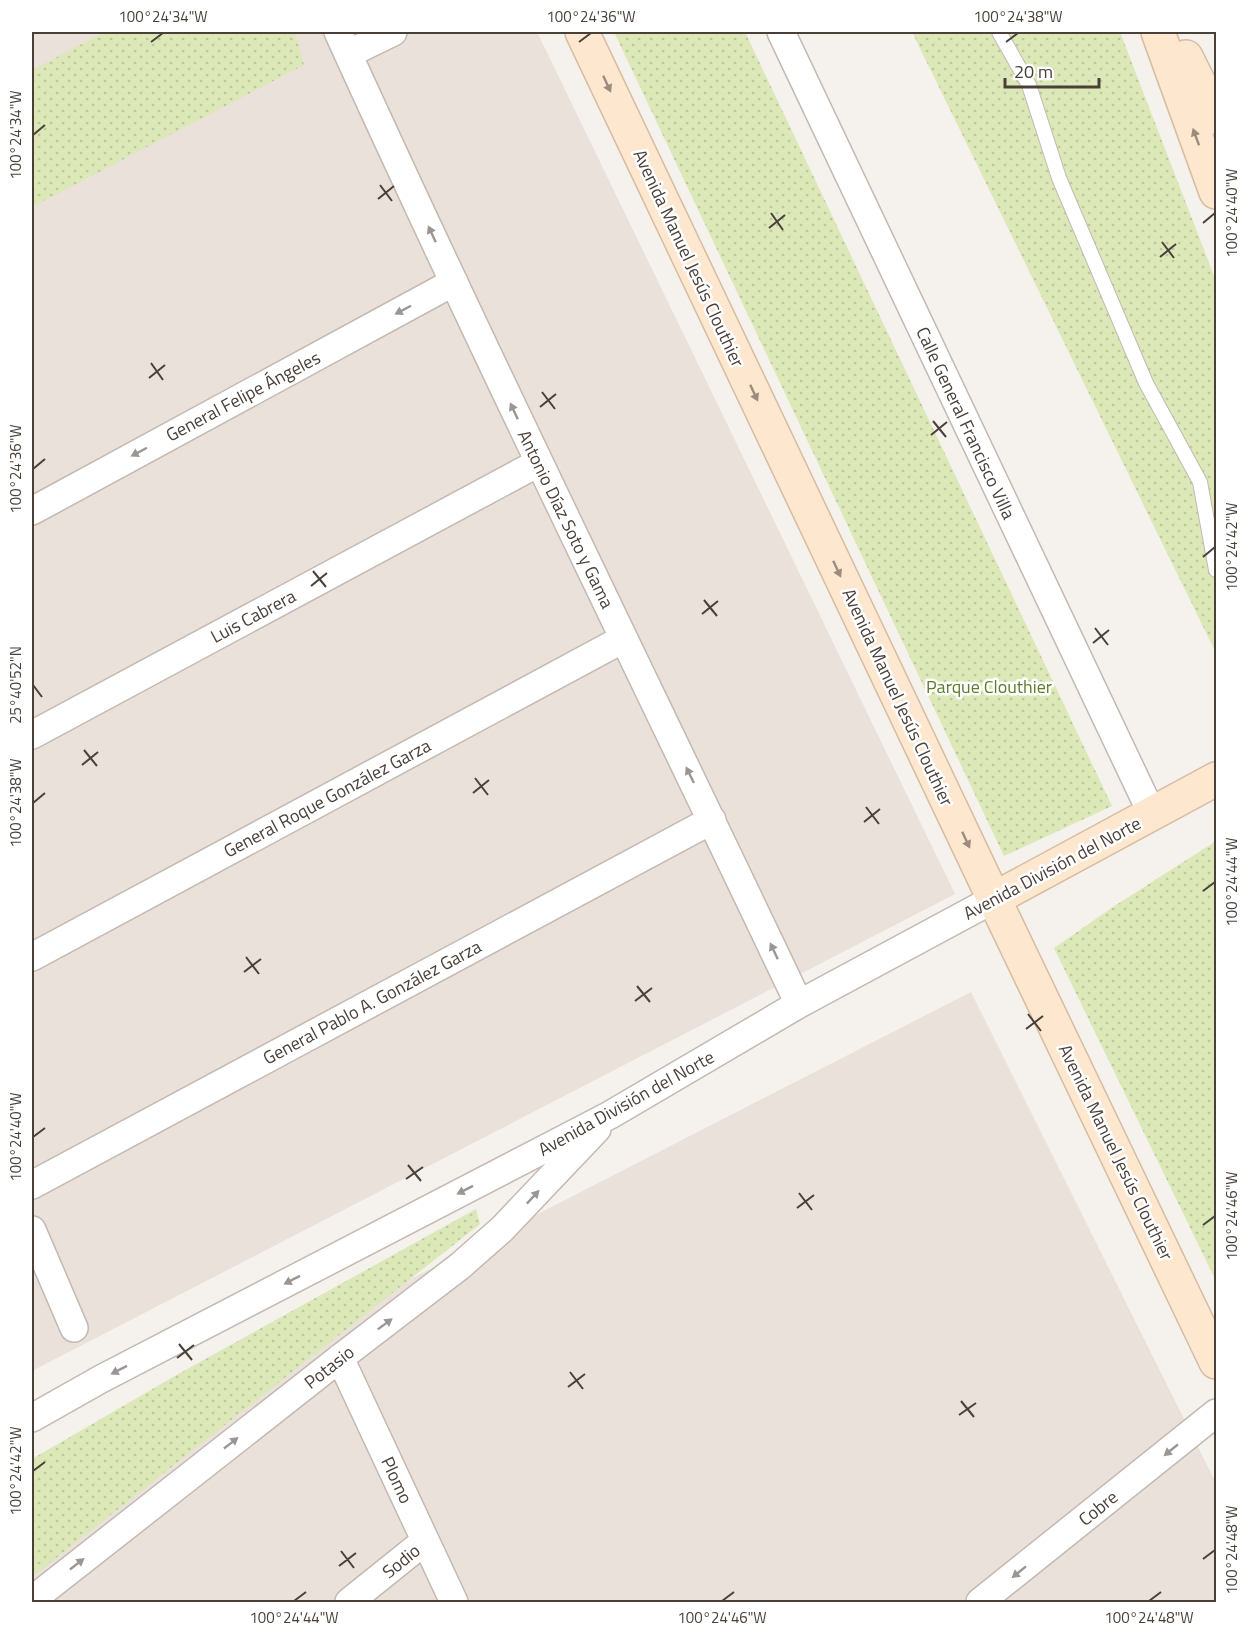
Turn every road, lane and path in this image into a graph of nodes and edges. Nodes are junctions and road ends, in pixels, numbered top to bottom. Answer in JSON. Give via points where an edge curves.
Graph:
{"nodes":[{"id":1,"x":393,"y":32,"type":"edge"},
{"id":2,"x":582,"y":32,"type":"edge"},
{"id":3,"x":781,"y":32,"type":"edge"},
{"id":4,"x":999,"y":32,"type":"edge"},
{"id":5,"x":1158,"y":32,"type":"edge"},
{"id":6,"x":1173,"y":32,"type":"edge"},
{"id":7,"x":343,"y":43,"type":"edge"},
{"id":8,"x":1216,"y":117,"type":"edge"},
{"id":9,"x":1216,"y":192,"type":"edge"},
{"id":10,"x":454,"y":282,"type":"junction"},
{"id":11,"x":538,"y":463,"type":"junction"},
{"id":12,"x":32,"y":511,"type":"edge"},
{"id":13,"x":1216,"y":570,"type":"edge"},
{"id":14,"x":624,"y":639,"type":"junction"},
{"id":15,"x":32,"y":735,"type":"edge"},
{"id":16,"x":1216,"y":779,"type":"edge"},
{"id":17,"x":1152,"y":814,"type":"junction"},
{"id":18,"x":712,"y":820,"type":"junction"},
{"id":19,"x":994,"y":899,"type":"junction"},
{"id":20,"x":32,"y":957,"type":"edge"},
{"id":21,"x":799,"y":1004,"type":"junction"},
{"id":22,"x":610,"y":1115,"type":"junction"},
{"id":23,"x":32,"y":1185,"type":"edge"},
{"id":24,"x":32,"y":1230,"type":"edge"},
{"id":25,"x":74,"y":1328,"type":"dead end"},
{"id":26,"x":340,"y":1358,"type":"junction"},
{"id":27,"x":1216,"y":1362,"type":"edge"},
{"id":28,"x":1216,"y":1413,"type":"edge"},
{"id":29,"x":32,"y":1418,"type":"edge"},
{"id":30,"x":425,"y":1541,"type":"junction"},
{"id":31,"x":32,"y":1600,"type":"edge"},
{"id":32,"x":349,"y":1602,"type":"edge"},
{"id":33,"x":454,"y":1602,"type":"edge"},
{"id":34,"x":980,"y":1602,"type":"edge"}],
"edges":[{"from":1,"to":7,"type":"street"},
{"from":2,"to":19,"type":"street","name":"Avenida Manuel Jesús Clouthier","one_way":true},
{"from":3,"to":17,"type":"street","name":"Calle General Francisco Villa"},
{"from":4,"to":13,"type":"lane","via":[[1029,85],[1059,178],[1146,383],[1200,482]]},
{"from":9,"to":5,"type":"street","one_way":true},
{"from":6,"to":8,"type":"street"},
{"from":10,"to":7,"type":"street","name":"Antonio Díaz Soto y Gama","one_way":true},
{"from":11,"to":10,"type":"street","name":"Antonio Díaz Soto y Gama","one_way":true},
{"from":10,"to":12,"type":"street","name":"General Felipe Ángeles","one_way":true},
{"from":11,"to":14,"type":"street","name":"Antonio Díaz Soto y Gama"},
{"from":11,"to":15,"type":"street","name":"Luis Cabrera"},
{"from":18,"to":14,"type":"street","name":"Antonio Díaz Soto y Gama","one_way":true},
{"from":14,"to":20,"type":"street","name":"General Roque González Garza"},
{"from":16,"to":17,"type":"street","name":"Avenida División del Norte"},
{"from":17,"to":19,"type":"street","name":"Avenida División del Norte"},
{"from":21,"to":18,"type":"street","name":"Antonio Díaz Soto y Gama","one_way":true},
{"from":18,"to":23,"type":"street","name":"General Pablo A. González Garza"},
{"from":19,"to":21,"type":"street","name":"Avenida División del Norte"},
{"from":19,"to":27,"type":"street","name":"Avenida Manuel Jesús Clouthier"},
{"from":21,"to":22,"type":"street","name":"Avenida División del Norte"},
{"from":26,"to":22,"type":"street","name":"Potasio","one_way":true,"via":[[446,1278],[502,1229]]},
{"from":22,"to":29,"type":"street","name":"Avenida División del Norte","one_way":true},
{"from":24,"to":25,"type":"street"},
{"from":26,"to":30,"type":"street","name":"Plomo"},
{"from":31,"to":26,"type":"street","name":"Potasio","one_way":true},
{"from":28,"to":34,"type":"street","name":"Cobre","one_way":true},
{"from":30,"to":32,"type":"street","name":"Sodio"},
{"from":30,"to":33,"type":"street","name":"Plomo"}]}
